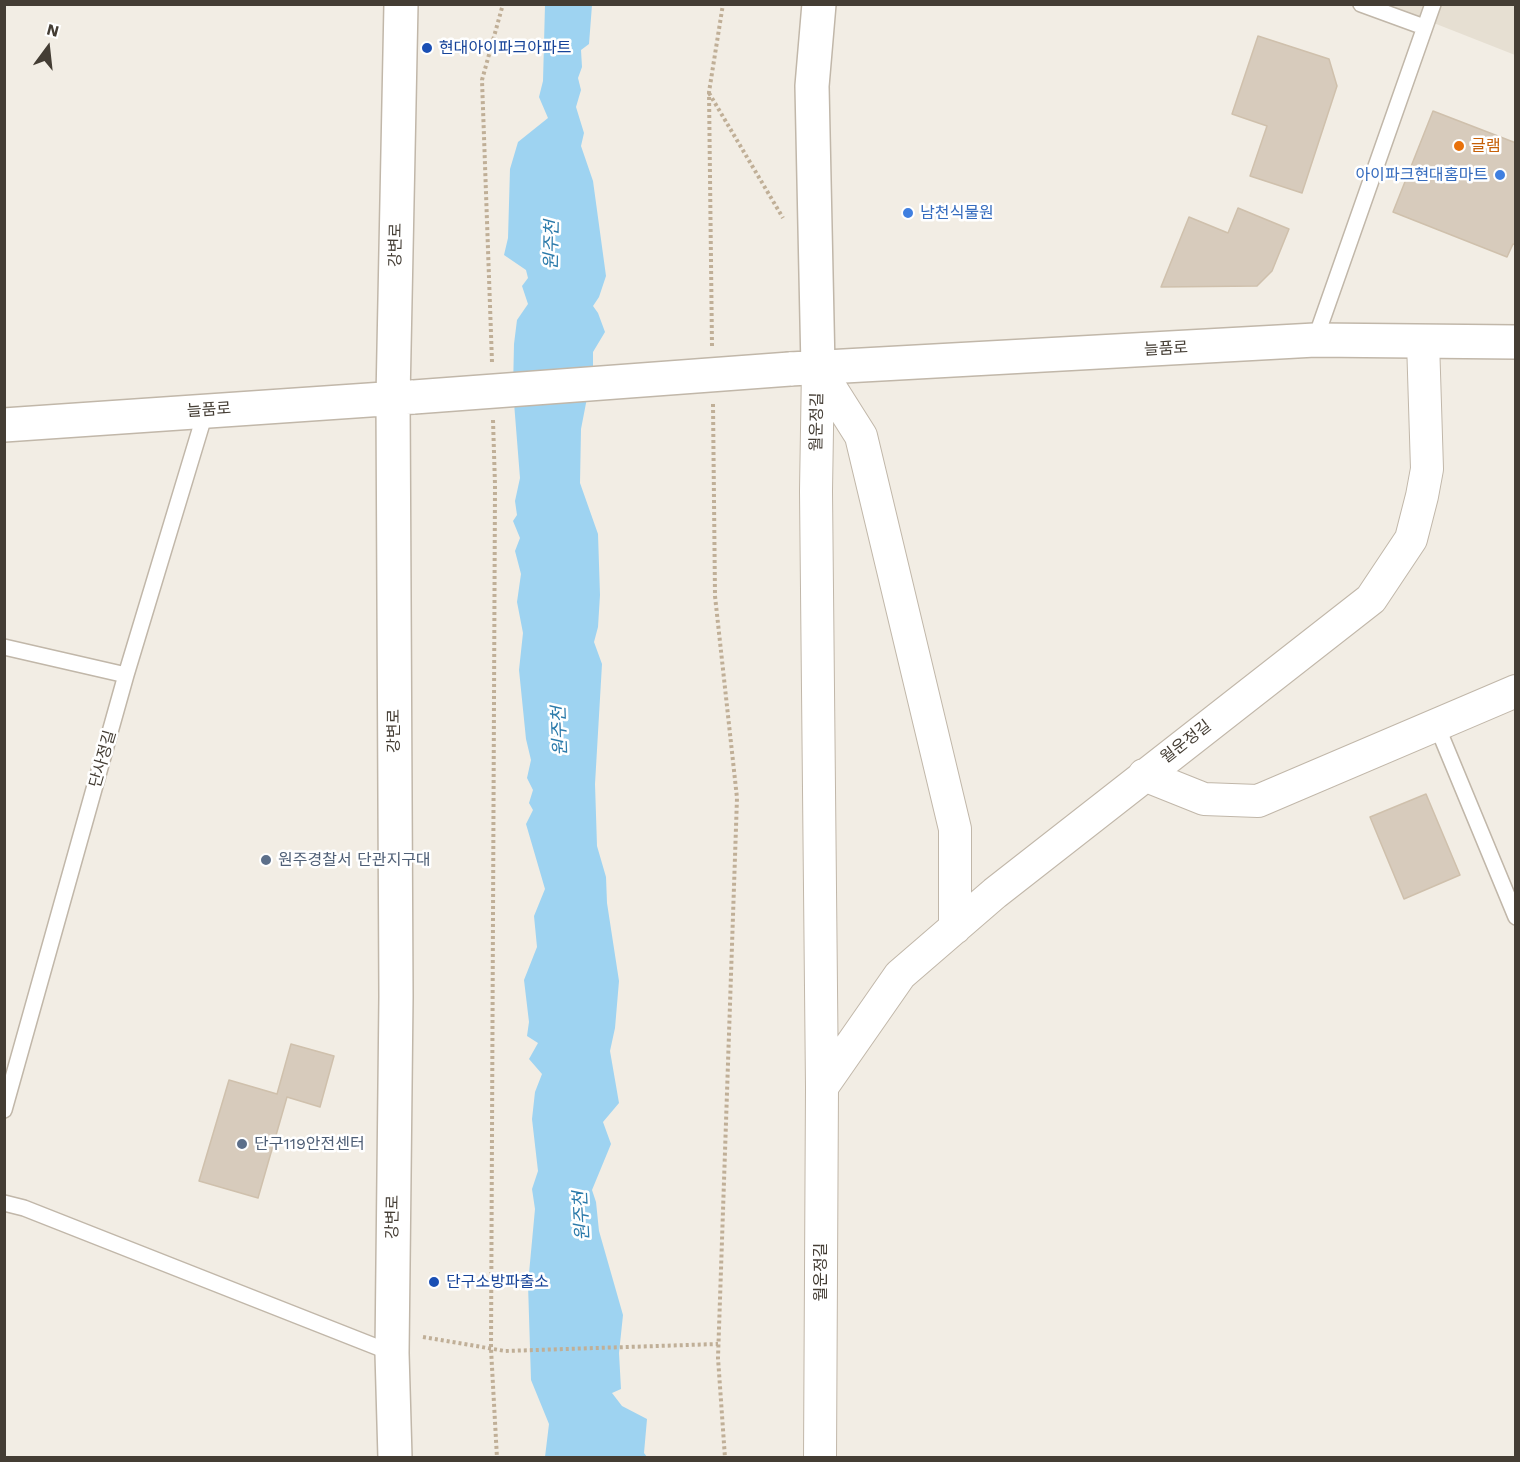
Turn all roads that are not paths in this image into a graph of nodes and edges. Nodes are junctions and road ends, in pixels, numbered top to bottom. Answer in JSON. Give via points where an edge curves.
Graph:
{"nodes":[{"id":1,"x":401,"y":4,"type":"edge"},
{"id":2,"x":819,"y":4,"type":"edge"},
{"id":3,"x":1361,"y":4,"type":"edge"},
{"id":4,"x":1433,"y":4,"type":"edge"},
{"id":5,"x":1424,"y":27,"type":"junction"},
{"id":6,"x":1315,"y":340,"type":"junction"},
{"id":7,"x":1423,"y":341,"type":"junction"},
{"id":8,"x":1515,"y":342,"type":"edge"},
{"id":9,"x":804,"y":369,"type":"junction"},
{"id":10,"x":404,"y":398,"type":"junction"},
{"id":11,"x":206,"y":410,"type":"junction"},
{"id":12,"x":4,"y":425,"type":"edge"},
{"id":13,"x":4,"y":647,"type":"edge"},
{"id":14,"x":126,"y":675,"type":"junction"},
{"id":15,"x":1515,"y":691,"type":"edge"},
{"id":16,"x":1437,"y":726,"type":"junction"},
{"id":17,"x":1144,"y":775,"type":"junction"},
{"id":18,"x":1515,"y":916,"type":"edge"},
{"id":19,"x":955,"y":928,"type":"junction"},
{"id":20,"x":822,"y":1087,"type":"junction"},
{"id":21,"x":4,"y":1110,"type":"edge"},
{"id":22,"x":4,"y":1203,"type":"edge"},
{"id":23,"x":392,"y":1342,"type":"junction"},
{"id":24,"x":395,"y":1458,"type":"edge"},
{"id":25,"x":820,"y":1458,"type":"edge"}],
"edges":[{"from":1,"to":10,"type":"street","name":"강변로"},
{"from":2,"to":9,"type":"street","via":[[812,86]]},
{"from":3,"to":5,"type":"lane"},
{"from":4,"to":5,"type":"lane"},
{"from":5,"to":6,"type":"lane"},
{"from":6,"to":7,"type":"street","name":"늘품로"},
{"from":6,"to":9,"type":"street","name":"늘품로"},
{"from":7,"to":8,"type":"street","name":"늘품로"},
{"from":7,"to":17,"type":"street","name":"월운정길","via":[[1427,469],[1411,539],[1371,599]]},
{"from":9,"to":10,"type":"street","name":"늘품로","bridge":true},
{"from":9,"to":19,"type":"street","via":[[861,436],[864,447],[955,829]]},
{"from":9,"to":20,"type":"street","name":"월운정길","via":[[816,503]]},
{"from":10,"to":11,"type":"street","name":"늘품로"},
{"from":10,"to":23,"type":"street","name":"강변로"},
{"from":11,"to":12,"type":"street","name":"늘품로"},
{"from":11,"to":14,"type":"lane","name":"단사정길"},
{"from":13,"to":14,"type":"lane"},
{"from":14,"to":21,"type":"lane","name":"단사정길"},
{"from":15,"to":16,"type":"street"},
{"from":16,"to":17,"type":"street","via":[[1258,801],[1204,799]]},
{"from":16,"to":18,"type":"lane"},
{"from":17,"to":19,"type":"street","name":"월운정길"},
{"from":19,"to":20,"type":"street","name":"월운정길","via":[[900,975]]},
{"from":20,"to":25,"type":"street","name":"월운정길"},
{"from":22,"to":23,"type":"lane"},
{"from":23,"to":24,"type":"street","name":"강변로"}]}
